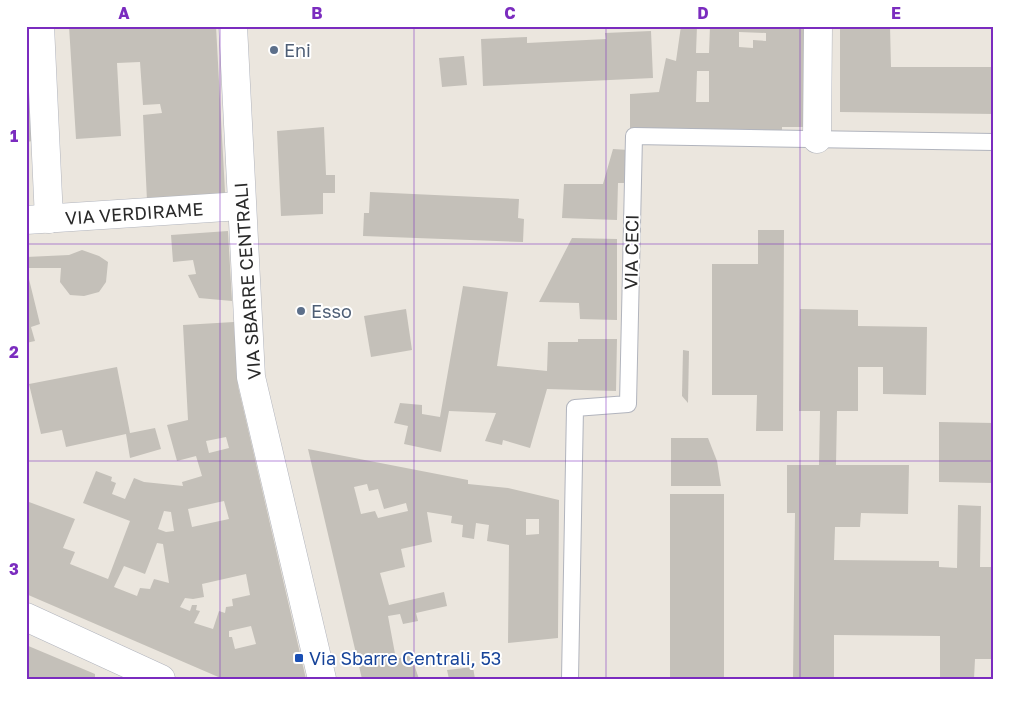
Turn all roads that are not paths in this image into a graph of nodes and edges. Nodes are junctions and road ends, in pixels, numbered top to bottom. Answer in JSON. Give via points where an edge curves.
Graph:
{"nodes":[{"id":1,"x":40,"y":26,"type":"edge"},
{"id":2,"x":233,"y":26,"type":"edge"},
{"id":3,"x":818,"y":26,"type":"edge"},
{"id":4,"x":817,"y":139,"type":"junction"},
{"id":5,"x":994,"y":142,"type":"edge"},
{"id":6,"x":241,"y":206,"type":"junction"},
{"id":7,"x":38,"y":219,"type":"edge"},
{"id":8,"x":26,"y":618,"type":"edge"},
{"id":9,"x":161,"y":679,"type":"edge"},
{"id":10,"x":322,"y":679,"type":"edge"},
{"id":11,"x":570,"y":679,"type":"edge"}],
"edges":[{"from":1,"to":7,"type":"street"},
{"from":2,"to":6,"type":"street","name":"VIA SBARRE CENTRALI"},
{"from":3,"to":4,"type":"street"},
{"from":4,"to":5,"type":"lane","name":"VIA CECI"},
{"from":4,"to":11,"type":"lane","name":"VIA CECI","via":[[634,136],[628,404],[575,408]]},
{"from":6,"to":7,"type":"street","name":"VIA VERDIRAME"},
{"from":6,"to":10,"type":"street","name":"VIA SBARRE CENTRALI","via":[[251,377]]},
{"from":8,"to":9,"type":"street"}]}
